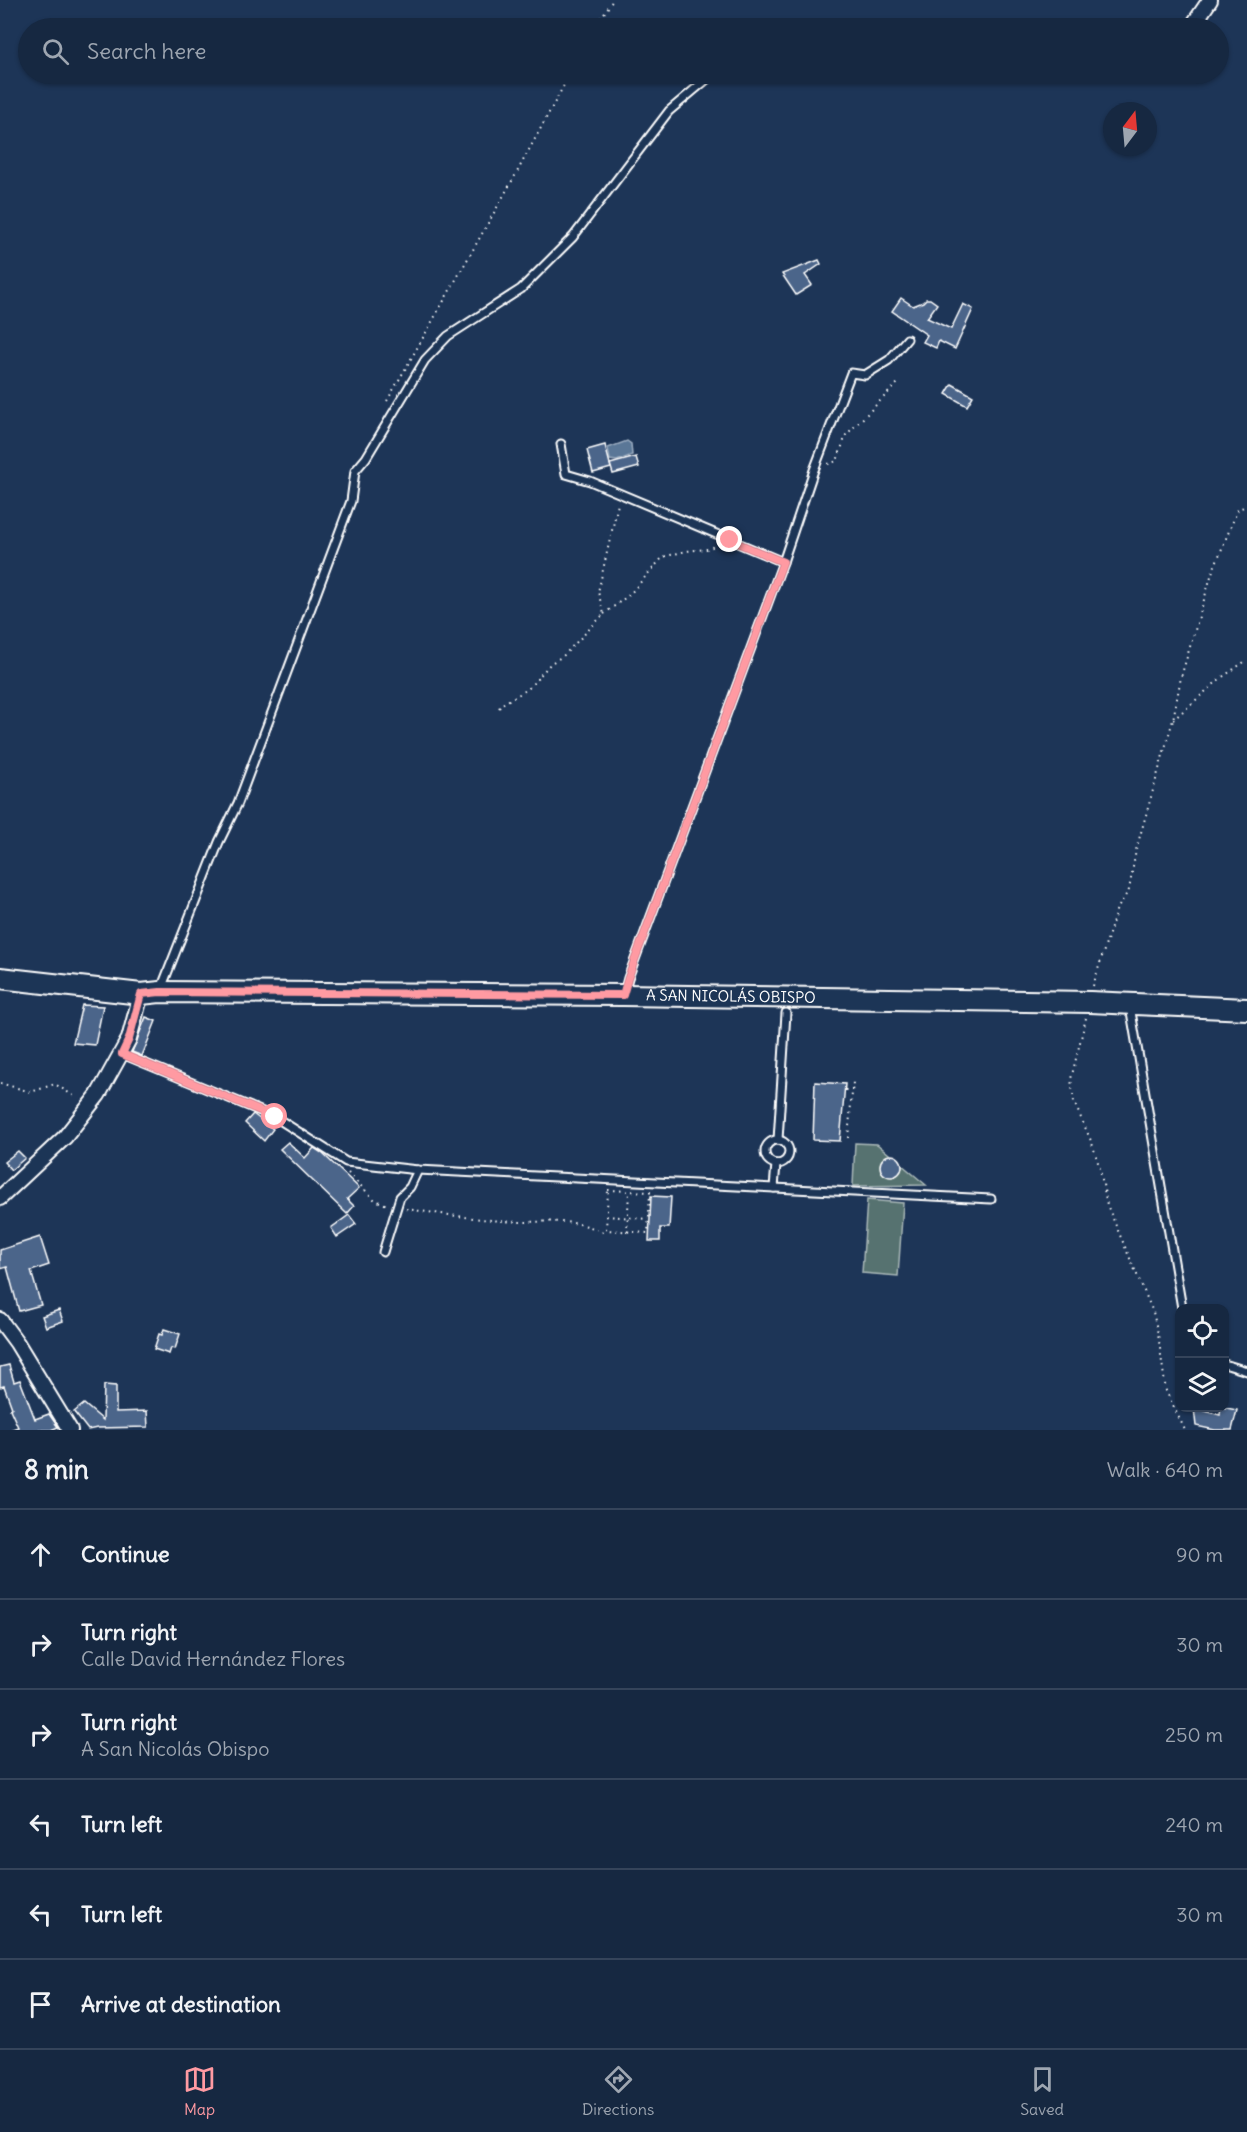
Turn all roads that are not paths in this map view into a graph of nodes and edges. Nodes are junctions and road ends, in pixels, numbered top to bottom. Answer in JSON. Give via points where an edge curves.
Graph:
{"nodes":[{"id":1,"x":1210,"y":0,"type":"edge"},
{"id":2,"x":1198,"y":18,"type":"edge"},
{"id":3,"x":701,"y":84,"type":"edge"},
{"id":4,"x":907,"y":339,"type":"dead end"},
{"id":5,"x":561,"y":444,"type":"dead end"},
{"id":6,"x":783,"y":562,"type":"junction"},
{"id":7,"x":0,"y":978,"type":"edge"},
{"id":8,"x":151,"y":993,"type":"junction"},
{"id":9,"x":623,"y":995,"type":"junction"},
{"id":10,"x":1130,"y":1004,"type":"junction"},
{"id":11,"x":786,"y":1006,"type":"junction"},
{"id":12,"x":1247,"y":1009,"type":"edge"},
{"id":13,"x":122,"y":1054,"type":"junction"},
{"id":14,"x":778,"y":1140,"type":"junction"},
{"id":15,"x":776,"y":1164,"type":"junction"},
{"id":16,"x":418,"y":1170,"type":"junction"},
{"id":17,"x":774,"y":1188,"type":"junction"},
{"id":18,"x":0,"y":1198,"type":"edge"},
{"id":19,"x":991,"y":1199,"type":"dead end"},
{"id":20,"x":383,"y":1252,"type":"dead end"},
{"id":21,"x":1181,"y":1304,"type":"edge"},
{"id":22,"x":0,"y":1320,"type":"edge"},
{"id":23,"x":1229,"y":1366,"type":"edge"},
{"id":24,"x":1247,"y":1371,"type":"edge"},
{"id":25,"x":70,"y":1430,"type":"edge"}],
"edges":[{"from":1,"to":2,"type":"street"},
{"from":3,"to":8,"type":"lane","via":[[669,111],[573,237],[521,289],[448,336],[425,360],[355,471],[351,501],[238,803]]},
{"from":4,"to":6,"type":"lane","via":[[889,360],[865,375],[851,373]]},
{"from":5,"to":6,"type":"lane","via":[[566,474]]},
{"from":6,"to":9,"type":"lane"},
{"from":7,"to":8,"type":"main road","name":"A SAN NICOLÁS OBISPO"},
{"from":8,"to":9,"type":"main road","name":"A SAN NICOLÁS OBISPO"},
{"from":8,"to":13,"type":"street"},
{"from":9,"to":11,"type":"main road","name":"A SAN NICOLÁS OBISPO"},
{"from":10,"to":11,"type":"main road","name":"A SAN NICOLÁS OBISPO"},
{"from":10,"to":12,"type":"main road","name":"A SAN NICOLÁS OBISPO"},
{"from":10,"to":21,"type":"lane"},
{"from":11,"to":14,"type":"lane"},
{"from":13,"to":16,"type":"lane","via":[[275,1117],[346,1162]]},
{"from":13,"to":18,"type":"street","via":[[98,1095],[65,1137]]},
{"from":14,"to":15,"type":"lane","via":[[785,1143],[789,1154],[785,1161]]},
{"from":14,"to":15,"type":"lane","via":[[767,1145],[765,1152],[767,1160]]},
{"from":15,"to":17,"type":"lane"},
{"from":16,"to":17,"type":"lane"},
{"from":16,"to":20,"type":"lane","via":[[400,1197]]},
{"from":17,"to":19,"type":"lane"},
{"from":22,"to":25,"type":"street"},
{"from":23,"to":24,"type":"lane"}]}
